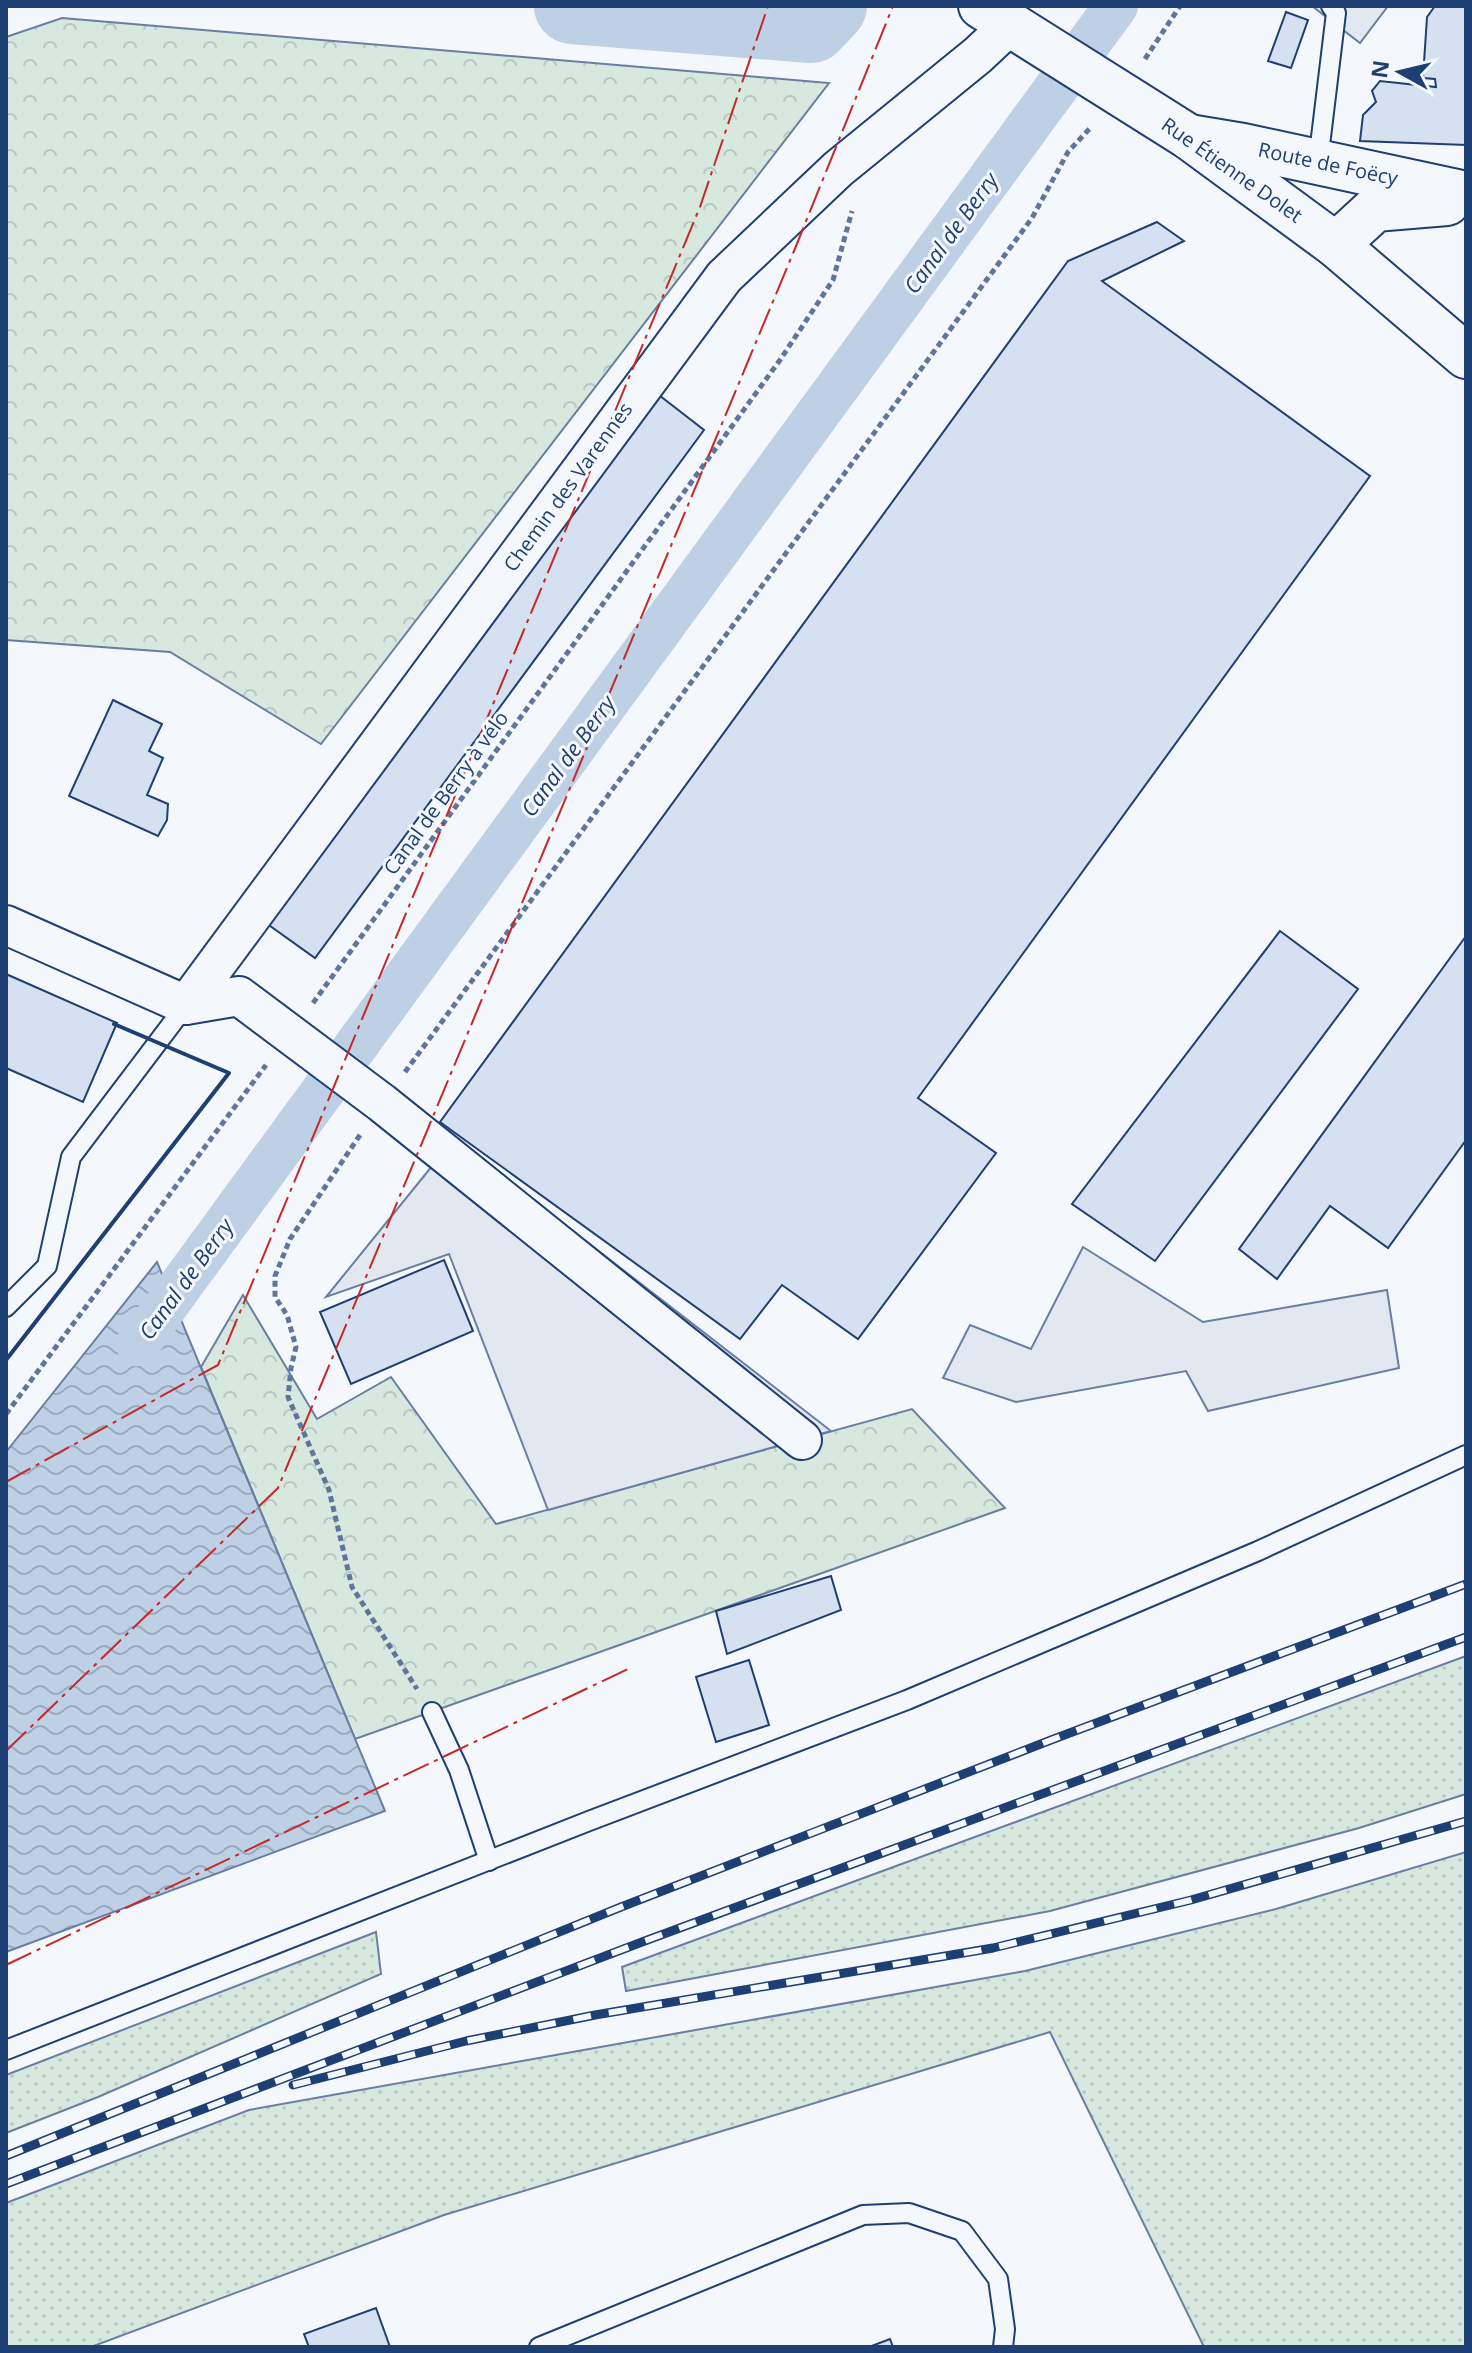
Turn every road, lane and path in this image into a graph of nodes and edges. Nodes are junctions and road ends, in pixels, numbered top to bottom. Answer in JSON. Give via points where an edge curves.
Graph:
{"nodes":[{"id":1,"x":1180,"y":6,"type":"edge"},
{"id":2,"x":1331,"y":6,"type":"edge"},
{"id":3,"x":1004,"y":21,"type":"edge"},
{"id":4,"x":1112,"y":88,"type":"junction"},
{"id":5,"x":1189,"y":137,"type":"junction"},
{"id":6,"x":1318,"y":162,"type":"junction"},
{"id":7,"x":838,"y":169,"type":"junction"},
{"id":8,"x":1466,"y":194,"type":"edge"},
{"id":9,"x":1466,"y":202,"type":"edge"},
{"id":10,"x":1336,"y":245,"type":"junction"},
{"id":11,"x":1466,"y":356,"type":"edge"},
{"id":12,"x":6,"y":925,"type":"edge"},
{"id":13,"x":186,"y":1005,"type":"junction"},
{"id":14,"x":297,"y":1042,"type":"junction"},
{"id":15,"x":375,"y":1099,"type":"junction"},
{"id":16,"x":6,"y":1307,"type":"edge"},
{"id":17,"x":6,"y":1414,"type":"edge"},
{"id":18,"x":802,"y":1440,"type":"dead end"},
{"id":19,"x":1466,"y":1455,"type":"edge"},
{"id":20,"x":432,"y":1712,"type":"joint"},
{"id":21,"x":489,"y":1861,"type":"junction"},
{"id":22,"x":6,"y":2050,"type":"edge"},
{"id":23,"x":539,"y":2347,"type":"edge"},
{"id":24,"x":1003,"y":2347,"type":"edge"}],
"edges":[{"from":1,"to":4,"type":"path"},
{"from":2,"to":6,"type":"lane","via":[[1336,13]]},
{"from":3,"to":4,"type":"main road","name":"Rue Étienne Dolet"},
{"from":3,"to":7,"type":"street","name":"Chemin des Varennes","via":[[978,55]]},
{"from":4,"to":5,"type":"main road","name":"Rue Étienne Dolet"},
{"from":4,"to":15,"type":"path","via":[[1032,218]]},
{"from":5,"to":6,"type":"main road","name":"Route de Foëcy"},
{"from":5,"to":10,"type":"main road","name":"Rue Étienne Dolet"},
{"from":6,"to":8,"type":"main road","name":"Route de Foëcy"},
{"from":7,"to":13,"type":"street","name":"Chemin des Varennes","via":[[724,277]]},
{"from":7,"to":14,"type":"path","name":"Canal de Berry à vélo","via":[[854,196],[833,280]]},
{"from":9,"to":10,"type":"main road","name":"Route de Foëcy","via":[[1375,209]]},
{"from":10,"to":11,"type":"main road","name":"Rue Étienne Dolet"},
{"from":12,"to":13,"type":"street"},
{"from":13,"to":14,"type":"street","via":[[239,996]]},
{"from":13,"to":16,"type":"lane","via":[[71,1157],[47,1266]]},
{"from":14,"to":15,"type":"street"},
{"from":14,"to":17,"type":"path","name":"Canal de Berry à vélo"},
{"from":15,"to":18,"type":"street"},
{"from":15,"to":20,"type":"path","via":[[290,1239],[275,1276],[275,1297],[287,1315],[296,1347],[288,1397],[329,1490],[352,1587]]},
{"from":19,"to":21,"type":"lane","via":[[1258,1551],[907,1700]]},
{"from":20,"to":21,"type":"lane","via":[[459,1770]]},
{"from":21,"to":22,"type":"lane"},
{"from":23,"to":24,"type":"lane","via":[[863,2215],[909,2213],[962,2231],[998,2279]]}]}
